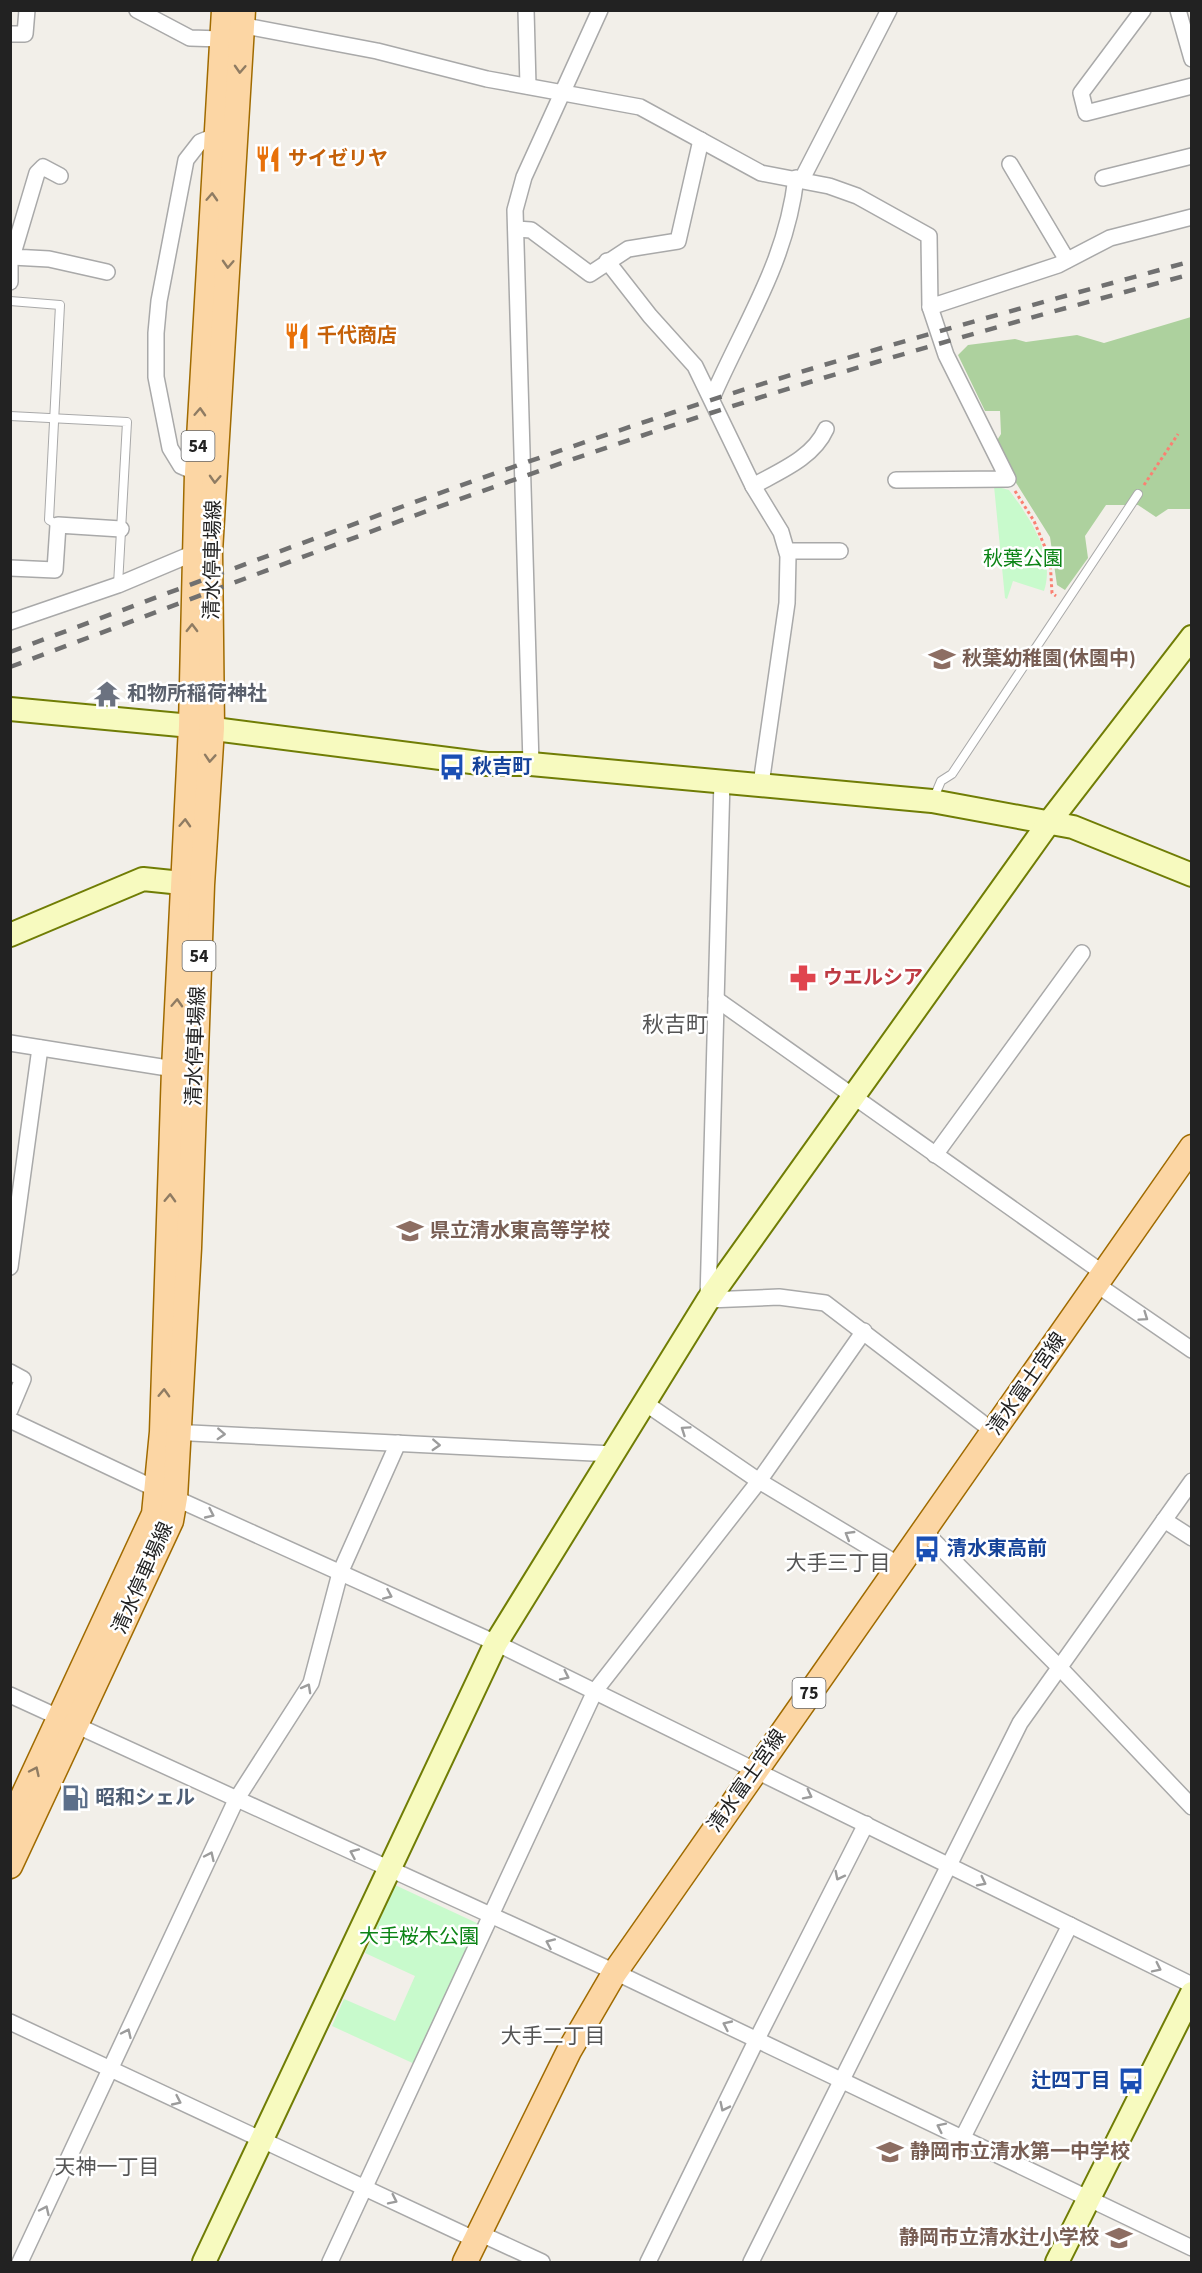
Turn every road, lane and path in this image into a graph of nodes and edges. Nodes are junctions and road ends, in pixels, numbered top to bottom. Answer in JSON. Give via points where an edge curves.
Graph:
{"nodes":[{"id":1,"x":27,"y":10,"type":"edge"},
{"id":2,"x":137,"y":10,"type":"edge"},
{"id":3,"x":526,"y":10,"type":"edge"},
{"id":4,"x":600,"y":10,"type":"edge"},
{"id":5,"x":889,"y":10,"type":"edge"},
{"id":6,"x":1178,"y":10,"type":"edge"},
{"id":7,"x":1137,"y":12,"type":"edge"},
{"id":8,"x":231,"y":21,"type":"edge"},
{"id":9,"x":10,"y":34,"type":"edge"},
{"id":10,"x":1191,"y":59,"type":"edge"},
{"id":11,"x":528,"y":86,"type":"junction"},
{"id":12,"x":1191,"y":86,"type":"edge"},
{"id":13,"x":563,"y":92,"type":"junction"},
{"id":14,"x":216,"y":136,"type":"junction"},
{"id":15,"x":700,"y":140,"type":"junction"},
{"id":16,"x":1191,"y":156,"type":"edge"},
{"id":17,"x":1010,"y":164,"type":"dead end"},
{"id":18,"x":60,"y":176,"type":"dead end"},
{"id":19,"x":799,"y":178,"type":"junction"},
{"id":20,"x":1103,"y":178,"type":"dead end"},
{"id":21,"x":1191,"y":216,"type":"edge"},
{"id":22,"x":516,"y":229,"type":"junction"},
{"id":23,"x":11,"y":257,"type":"edge"},
{"id":24,"x":1067,"y":260,"type":"junction"},
{"id":25,"x":607,"y":261,"type":"junction"},
{"id":26,"x":107,"y":273,"type":"dead end"},
{"id":27,"x":10,"y":282,"type":"edge"},
{"id":28,"x":10,"y":301,"type":"edge"},
{"id":29,"x":930,"y":307,"type":"junction"},
{"id":30,"x":712,"y":398,"type":"junction"},
{"id":31,"x":10,"y":416,"type":"edge"},
{"id":32,"x":55,"y":418,"type":"junction"},
{"id":33,"x":826,"y":429,"type":"dead end"},
{"id":34,"x":1178,"y":434,"type":"dead end"},
{"id":35,"x":197,"y":473,"type":"junction"},
{"id":36,"x":1008,"y":479,"type":"junction"},
{"id":37,"x":896,"y":480,"type":"dead end"},
{"id":38,"x":753,"y":486,"type":"junction"},
{"id":39,"x":1138,"y":494,"type":"joint"},
{"id":40,"x":58,"y":525,"type":"junction"},
{"id":41,"x":121,"y":529,"type":"junction"},
{"id":42,"x":787,"y":551,"type":"junction"},
{"id":43,"x":840,"y":551,"type":"dead end"},
{"id":44,"x":194,"y":553,"type":"junction"},
{"id":45,"x":10,"y":568,"type":"edge"},
{"id":46,"x":118,"y":585,"type":"junction"},
{"id":47,"x":1065,"y":603,"type":"junction"},
{"id":48,"x":10,"y":622,"type":"edge"},
{"id":49,"x":1190,"y":640,"type":"edge"},
{"id":50,"x":10,"y":709,"type":"edge"},
{"id":51,"x":201,"y":727,"type":"junction"},
{"id":52,"x":531,"y":764,"type":"junction"},
{"id":53,"x":722,"y":780,"type":"junction"},
{"id":54,"x":761,"y":784,"type":"junction"},
{"id":55,"x":932,"y":801,"type":"junction"},
{"id":56,"x":1050,"y":821,"type":"junction"},
{"id":57,"x":1189,"y":869,"type":"edge"},
{"id":58,"x":192,"y":883,"type":"junction"},
{"id":59,"x":10,"y":935,"type":"edge"},
{"id":60,"x":1083,"y":953,"type":"dead end"},
{"id":61,"x":717,"y":999,"type":"junction"},
{"id":62,"x":10,"y":1043,"type":"edge"},
{"id":63,"x":40,"y":1048,"type":"junction"},
{"id":64,"x":174,"y":1070,"type":"junction"},
{"id":65,"x":853,"y":1097,"type":"junction"},
{"id":66,"x":1191,"y":1147,"type":"edge"},
{"id":67,"x":935,"y":1155,"type":"junction"},
{"id":68,"x":10,"y":1267,"type":"edge"},
{"id":69,"x":1099,"y":1279,"type":"junction"},
{"id":70,"x":708,"y":1300,"type":"junction"},
{"id":71,"x":864,"y":1331,"type":"junction"},
{"id":72,"x":1191,"y":1350,"type":"edge"},
{"id":73,"x":10,"y":1372,"type":"edge"},
{"id":74,"x":645,"y":1403,"type":"junction"},
{"id":75,"x":10,"y":1410,"type":"edge"},
{"id":76,"x":10,"y":1420,"type":"edge"},
{"id":77,"x":171,"y":1432,"type":"junction"},
{"id":78,"x":993,"y":1432,"type":"junction"},
{"id":79,"x":398,"y":1443,"type":"junction"},
{"id":80,"x":613,"y":1454,"type":"junction"},
{"id":81,"x":759,"y":1481,"type":"junction"},
{"id":82,"x":1191,"y":1481,"type":"edge"},
{"id":83,"x":166,"y":1493,"type":"junction"},
{"id":84,"x":1164,"y":1520,"type":"junction"},
{"id":85,"x":924,"y":1531,"type":"junction"},
{"id":86,"x":1191,"y":1538,"type":"edge"},
{"id":87,"x":899,"y":1565,"type":"junction"},
{"id":88,"x":340,"y":1573,"type":"junction"},
{"id":89,"x":496,"y":1643,"type":"junction"},
{"id":90,"x":1060,"y":1668,"type":"junction"},
{"id":91,"x":595,"y":1691,"type":"junction"},
{"id":92,"x":10,"y":1695,"type":"edge"},
{"id":93,"x":68,"y":1722,"type":"junction"},
{"id":94,"x":756,"y":1768,"type":"junction"},
{"id":95,"x":236,"y":1800,"type":"junction"},
{"id":96,"x":1191,"y":1807,"type":"edge"},
{"id":97,"x":10,"y":1824,"type":"edge"},
{"id":98,"x":866,"y":1824,"type":"junction"},
{"id":99,"x":949,"y":1865,"type":"junction"},
{"id":100,"x":10,"y":1866,"type":"edge"},
{"id":101,"x":388,"y":1868,"type":"junction"},
{"id":102,"x":491,"y":1916,"type":"junction"},
{"id":103,"x":1070,"y":1925,"type":"junction"},
{"id":104,"x":615,"y":1972,"type":"junction"},
{"id":105,"x":1191,"y":1985,"type":"edge"},
{"id":106,"x":1191,"y":1993,"type":"edge"},
{"id":107,"x":10,"y":2022,"type":"edge"},
{"id":108,"x":757,"y":2039,"type":"junction"},
{"id":109,"x":110,"y":2069,"type":"junction"},
{"id":110,"x":843,"y":2079,"type":"junction"},
{"id":111,"x":963,"y":2137,"type":"junction"},
{"id":112,"x":261,"y":2140,"type":"junction"},
{"id":113,"x":366,"y":2187,"type":"junction"},
{"id":114,"x":1088,"y":2199,"type":"junction"},
{"id":115,"x":478,"y":2237,"type":"junction"},
{"id":116,"x":1191,"y":2248,"type":"edge"},
{"id":117,"x":20,"y":2262,"type":"edge"},
{"id":118,"x":204,"y":2262,"type":"edge"},
{"id":119,"x":330,"y":2262,"type":"edge"},
{"id":120,"x":465,"y":2262,"type":"edge"},
{"id":121,"x":542,"y":2262,"type":"edge"},
{"id":122,"x":648,"y":2262,"type":"edge"},
{"id":123,"x":751,"y":2262,"type":"edge"},
{"id":124,"x":1057,"y":2262,"type":"edge"}],
"edges":[{"from":1,"to":9,"type":"street","via":[[26,34]]},
{"from":2,"to":8,"type":"street","via":[[190,38]]},
{"from":3,"to":11,"type":"street"},
{"from":4,"to":13,"type":"street"},
{"from":5,"to":19,"type":"street"},
{"from":6,"to":10,"type":"street"},
{"from":7,"to":12,"type":"street","via":[[1081,93],[1086,113]]},
{"from":8,"to":11,"type":"street"},
{"from":8,"to":14,"type":"main road","name":"清水停車場線","number":"54"},
{"from":8,"to":51,"type":"main road","name":"清水停車場線","number":"54","one_way":true},
{"from":11,"to":13,"type":"street"},
{"from":13,"to":15,"type":"street","via":[[640,107]]},
{"from":13,"to":22,"type":"street","via":[[518,195]]},
{"from":35,"to":14,"type":"main road","name":"清水停車場線","number":"54","one_way":true},
{"from":14,"to":35,"type":"street","via":[[200,142],[186,160],[156,333],[156,377],[170,448],[181,466]]},
{"from":15,"to":19,"type":"street","via":[[761,173]]},
{"from":15,"to":25,"type":"street","via":[[678,241],[628,249]]},
{"from":16,"to":20,"type":"street"},
{"from":17,"to":24,"type":"street"},
{"from":18,"to":23,"type":"street","via":[[43,167],[37,173]]},
{"from":19,"to":29,"type":"street","via":[[857,196],[929,236]]},
{"from":19,"to":30,"type":"street","via":[[771,278]]},
{"from":21,"to":24,"type":"street","via":[[1110,238]]},
{"from":22,"to":25,"type":"street","via":[[531,230],[590,274]]},
{"from":22,"to":52,"type":"street"},
{"from":23,"to":26,"type":"street","via":[[50,259]]},
{"from":23,"to":27,"type":"street"},
{"from":24,"to":29,"type":"street"},
{"from":25,"to":30,"type":"street","via":[[695,366]]},
{"from":28,"to":32,"type":"lane","via":[[60,305]]},
{"from":29,"to":36,"type":"street","via":[[946,355]]},
{"from":30,"to":38,"type":"street"},
{"from":31,"to":32,"type":"lane"},
{"from":32,"to":40,"type":"lane","via":[[49,520]]},
{"from":32,"to":41,"type":"lane","via":[[127,422]]},
{"from":33,"to":38,"type":"street","via":[[819,444],[804,457]]},
{"from":34,"to":39,"type":"path"},
{"from":35,"to":44,"type":"main road","name":"清水停車場線","number":"54"},
{"from":36,"to":37,"type":"street"},
{"from":36,"to":47,"type":"path","via":[[1034,521],[1050,559],[1052,593]]},
{"from":38,"to":42,"type":"street","via":[[781,532]]},
{"from":39,"to":47,"type":"lane"},
{"from":40,"to":41,"type":"street"},
{"from":40,"to":45,"type":"street","via":[[55,570]]},
{"from":41,"to":46,"type":"lane"},
{"from":42,"to":43,"type":"street"},
{"from":42,"to":54,"type":"street","via":[[787,603]]},
{"from":44,"to":46,"type":"street"},
{"from":51,"to":44,"type":"main road","name":"清水停車場線","number":"54","one_way":true},
{"from":46,"to":48,"type":"street"},
{"from":47,"to":55,"type":"lane","via":[[952,774],[940,781]]},
{"from":49,"to":56,"type":"street"},
{"from":50,"to":51,"type":"street"},
{"from":51,"to":52,"type":"street","via":[[477,763]]},
{"from":51,"to":58,"type":"main road","name":"清水停車場線","number":"54"},
{"from":52,"to":53,"type":"street"},
{"from":53,"to":54,"type":"street"},
{"from":53,"to":61,"type":"street"},
{"from":54,"to":55,"type":"street"},
{"from":55,"to":56,"type":"street"},
{"from":56,"to":57,"type":"street"},
{"from":56,"to":65,"type":"street"},
{"from":58,"to":59,"type":"street","via":[[143,879]]},
{"from":64,"to":58,"type":"main road","name":"清水停車場線","number":"54","one_way":true},
{"from":58,"to":77,"type":"main road","name":"清水停車場線","number":"54","via":[[189,1248]]},
{"from":60,"to":67,"type":"street"},
{"from":61,"to":65,"type":"street"},
{"from":61,"to":70,"type":"street"},
{"from":62,"to":63,"type":"street"},
{"from":63,"to":64,"type":"street"},
{"from":63,"to":68,"type":"street"},
{"from":77,"to":64,"type":"main road","name":"清水停車場線","number":"54","one_way":true},
{"from":65,"to":67,"type":"street"},
{"from":65,"to":70,"type":"street"},
{"from":66,"to":69,"type":"main road","name":"清水富士宮線","number":"75"},
{"from":67,"to":69,"type":"street"},
{"from":69,"to":72,"type":"street","one_way":true},
{"from":69,"to":78,"type":"main road","name":"清水富士宮線","number":"75"},
{"from":70,"to":71,"type":"street","via":[[779,1297],[825,1304]]},
{"from":70,"to":74,"type":"street"},
{"from":71,"to":78,"type":"street"},
{"from":71,"to":81,"type":"street"},
{"from":73,"to":75,"type":"street","via":[[23,1379]]},
{"from":74,"to":80,"type":"street"},
{"from":81,"to":74,"type":"street","one_way":true},
{"from":76,"to":83,"type":"street"},
{"from":77,"to":79,"type":"street","one_way":true},
{"from":77,"to":83,"type":"main road","name":"清水停車場線","number":"54"},
{"from":78,"to":85,"type":"main road","name":"清水富士宮線","number":"75"},
{"from":79,"to":80,"type":"street","one_way":true},
{"from":79,"to":88,"type":"street"},
{"from":80,"to":89,"type":"street"},
{"from":87,"to":81,"type":"street","one_way":true},
{"from":81,"to":91,"type":"street"},
{"from":82,"to":84,"type":"street"},
{"from":83,"to":88,"type":"street","one_way":true},
{"from":83,"to":93,"type":"main road","name":"清水停車場線","number":"54"},
{"from":84,"to":86,"type":"street"},
{"from":84,"to":90,"type":"street"},
{"from":85,"to":87,"type":"main road","name":"清水富士宮線","number":"75"},
{"from":85,"to":90,"type":"street"},
{"from":87,"to":94,"type":"main road","name":"清水富士宮線","number":"75"},
{"from":88,"to":89,"type":"street","one_way":true},
{"from":95,"to":88,"type":"street","one_way":true,"via":[[311,1683]]},
{"from":89,"to":91,"type":"street","one_way":true},
{"from":89,"to":101,"type":"street"},
{"from":90,"to":96,"type":"street"},
{"from":90,"to":99,"type":"street","via":[[1020,1723]]},
{"from":91,"to":94,"type":"street"},
{"from":91,"to":102,"type":"street"},
{"from":92,"to":93,"type":"street"},
{"from":93,"to":95,"type":"street"},
{"from":97,"to":93,"type":"main road","name":"清水停車場線","number":"54","one_way":true},
{"from":93,"to":100,"type":"main road","name":"清水停車場線","number":"54"},
{"from":94,"to":98,"type":"street","one_way":true},
{"from":94,"to":104,"type":"main road","name":"清水富士宮線","number":"75"},
{"from":101,"to":95,"type":"street","one_way":true},
{"from":109,"to":95,"type":"street","one_way":true},
{"from":98,"to":99,"type":"street"},
{"from":98,"to":108,"type":"street","one_way":true},
{"from":99,"to":103,"type":"street","one_way":true},
{"from":99,"to":110,"type":"street"},
{"from":101,"to":102,"type":"street"},
{"from":101,"to":112,"type":"street"},
{"from":104,"to":102,"type":"street","one_way":true},
{"from":102,"to":113,"type":"street"},
{"from":103,"to":105,"type":"street","one_way":true},
{"from":103,"to":111,"type":"street"},
{"from":108,"to":104,"type":"street","one_way":true},
{"from":104,"to":115,"type":"main road","name":"清水富士宮線","number":"75","via":[[569,2051]]},
{"from":106,"to":114,"type":"street"},
{"from":107,"to":109,"type":"street"},
{"from":108,"to":110,"type":"street"},
{"from":108,"to":122,"type":"street","one_way":true},
{"from":109,"to":112,"type":"street","one_way":true},
{"from":117,"to":109,"type":"street","one_way":true},
{"from":111,"to":110,"type":"street","one_way":true},
{"from":110,"to":123,"type":"street"},
{"from":111,"to":114,"type":"street"},
{"from":112,"to":113,"type":"street"},
{"from":112,"to":118,"type":"street"},
{"from":113,"to":115,"type":"street","one_way":true},
{"from":113,"to":119,"type":"street"},
{"from":114,"to":116,"type":"street"},
{"from":114,"to":124,"type":"street"},
{"from":115,"to":120,"type":"main road","name":"清水富士宮線","number":"75"},
{"from":115,"to":121,"type":"street"}]}
